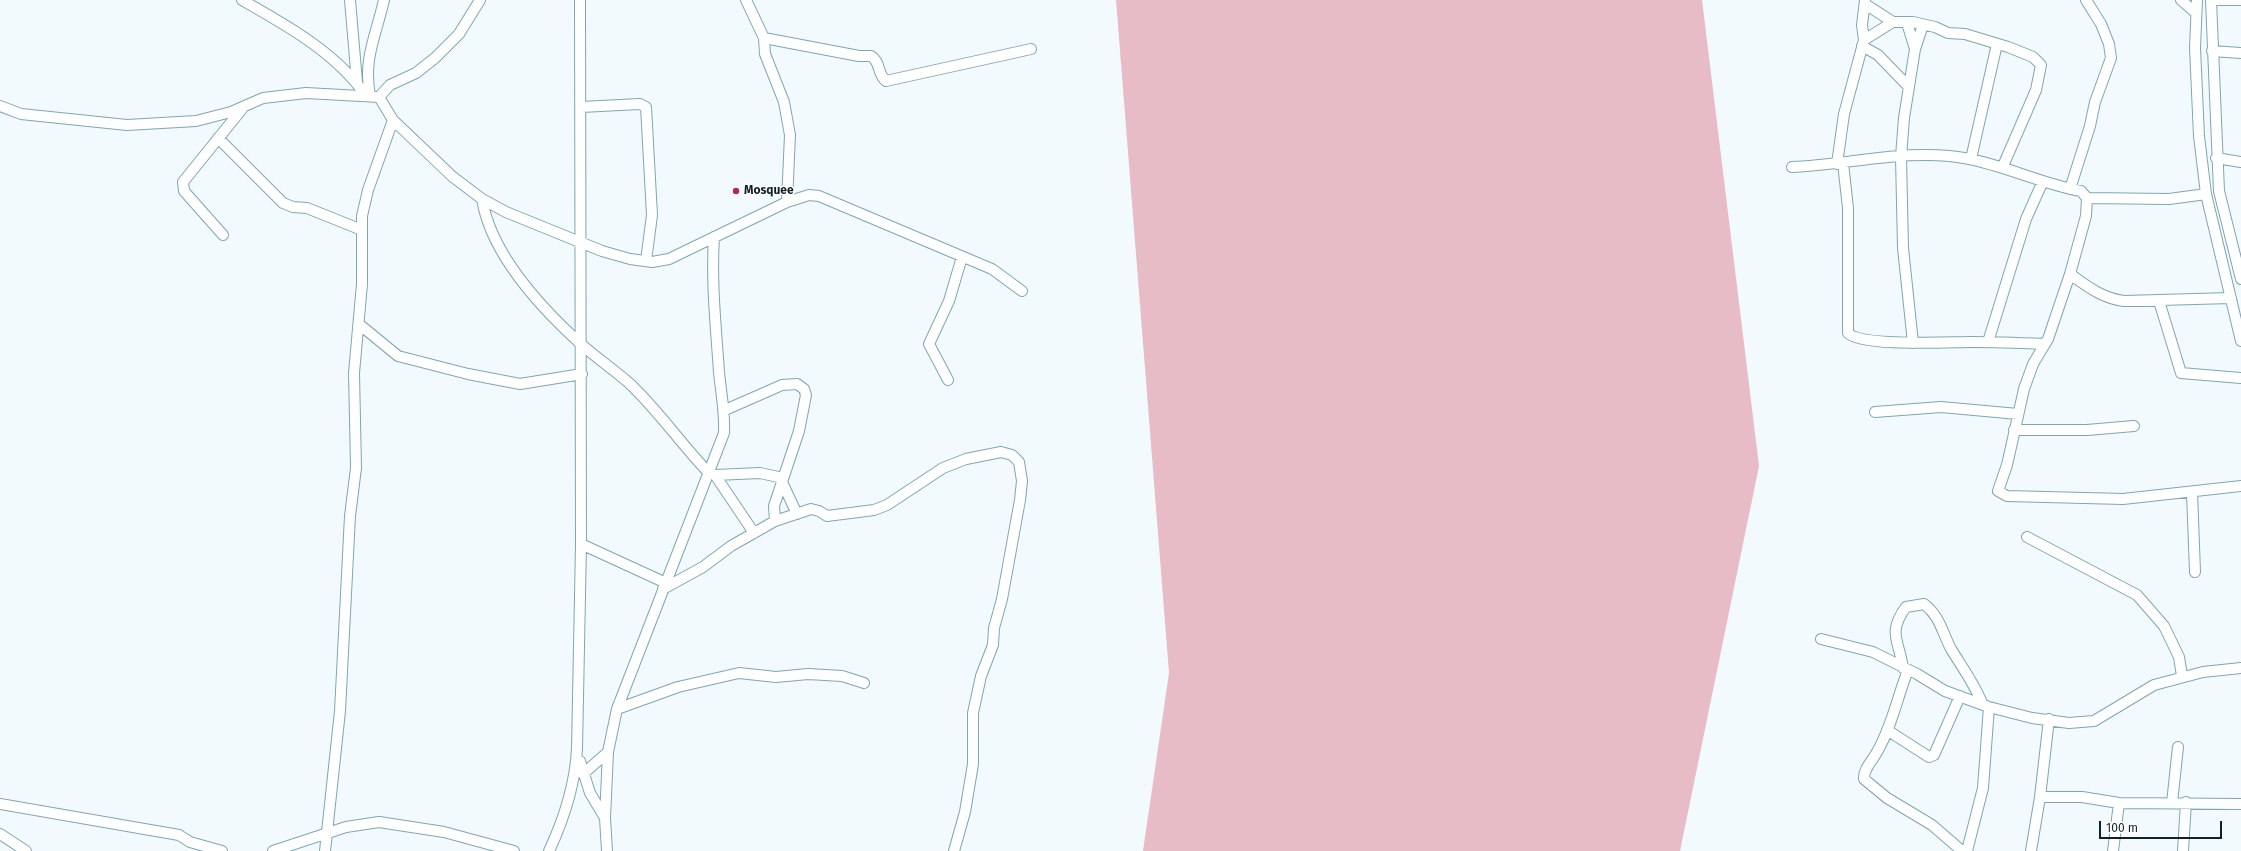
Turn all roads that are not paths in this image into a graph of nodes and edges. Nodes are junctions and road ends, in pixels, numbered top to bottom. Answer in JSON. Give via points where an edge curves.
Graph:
{"nodes":[{"id":1,"x":242,"y":0,"type":"edge"},
{"id":2,"x":350,"y":0,"type":"edge"},
{"id":3,"x":384,"y":0,"type":"edge"},
{"id":4,"x":480,"y":0,"type":"edge"},
{"id":5,"x":580,"y":0,"type":"edge"},
{"id":6,"x":746,"y":0,"type":"edge"},
{"id":7,"x":2086,"y":0,"type":"edge"},
{"id":8,"x":2181,"y":0,"type":"edge"},
{"id":9,"x":2197,"y":0,"type":"edge"},
{"id":10,"x":2211,"y":0,"type":"edge"},
{"id":11,"x":2215,"y":0,"type":"edge"},
{"id":12,"x":2241,"y":0,"type":"edge"},
{"id":13,"x":1865,"y":2,"type":"edge"},
{"id":14,"x":2196,"y":13,"type":"junction"},
{"id":15,"x":1893,"y":22,"type":"junction"},
{"id":16,"x":1907,"y":22,"type":"junction"},
{"id":17,"x":1923,"y":25,"type":"junction"},
{"id":18,"x":764,"y":38,"type":"junction"},
{"id":19,"x":1863,"y":43,"type":"junction"},
{"id":20,"x":1997,"y":44,"type":"junction"},
{"id":21,"x":1031,"y":49,"type":"dead end"},
{"id":22,"x":1915,"y":49,"type":"junction"},
{"id":23,"x":2212,"y":51,"type":"junction"},
{"id":24,"x":2241,"y":53,"type":"edge"},
{"id":25,"x":357,"y":82,"type":"junction"},
{"id":26,"x":1909,"y":87,"type":"junction"},
{"id":27,"x":372,"y":96,"type":"junction"},
{"id":28,"x":0,"y":106,"type":"edge"},
{"id":29,"x":243,"y":107,"type":"junction"},
{"id":30,"x":581,"y":107,"type":"junction"},
{"id":31,"x":394,"y":120,"type":"junction"},
{"id":32,"x":218,"y":138,"type":"junction"},
{"id":33,"x":1901,"y":158,"type":"junction"},
{"id":34,"x":2216,"y":158,"type":"junction"},
{"id":35,"x":1971,"y":159,"type":"junction"},
{"id":36,"x":2241,"y":162,"type":"edge"},
{"id":37,"x":1840,"y":164,"type":"junction"},
{"id":38,"x":2003,"y":166,"type":"junction"},
{"id":39,"x":1792,"y":167,"type":"dead end"},
{"id":40,"x":2043,"y":181,"type":"junction"},
{"id":41,"x":2070,"y":189,"type":"junction"},
{"id":42,"x":2206,"y":194,"type":"junction"},
{"id":43,"x":2087,"y":198,"type":"junction"},
{"id":44,"x":482,"y":199,"type":"junction"},
{"id":45,"x":787,"y":202,"type":"junction"},
{"id":46,"x":362,"y":230,"type":"junction"},
{"id":47,"x":223,"y":235,"type":"dead end"},
{"id":48,"x":714,"y":237,"type":"junction"},
{"id":49,"x":582,"y":243,"type":"junction"},
{"id":50,"x":962,"y":257,"type":"junction"},
{"id":51,"x":646,"y":261,"type":"junction"},
{"id":52,"x":2070,"y":274,"type":"junction"},
{"id":53,"x":2241,"y":279,"type":"edge"},
{"id":54,"x":1022,"y":291,"type":"dead end"},
{"id":55,"x":2231,"y":298,"type":"junction"},
{"id":56,"x":2159,"y":301,"type":"junction"},
{"id":57,"x":359,"y":324,"type":"junction"},
{"id":58,"x":2241,"y":341,"type":"edge"},
{"id":59,"x":1988,"y":342,"type":"junction"},
{"id":60,"x":1913,"y":343,"type":"junction"},
{"id":61,"x":2045,"y":344,"type":"junction"},
{"id":62,"x":582,"y":345,"type":"junction"},
{"id":63,"x":582,"y":374,"type":"junction"},
{"id":64,"x":2241,"y":378,"type":"edge"},
{"id":65,"x":948,"y":380,"type":"dead end"},
{"id":66,"x":725,"y":410,"type":"junction"},
{"id":67,"x":1875,"y":412,"type":"dead end"},
{"id":68,"x":2018,"y":414,"type":"junction"},
{"id":69,"x":2134,"y":426,"type":"dead end"},
{"id":70,"x":2014,"y":430,"type":"junction"},
{"id":71,"x":712,"y":473,"type":"junction"},
{"id":72,"x":783,"y":480,"type":"junction"},
{"id":73,"x":2241,"y":486,"type":"edge"},
{"id":74,"x":2192,"y":492,"type":"junction"},
{"id":75,"x":797,"y":514,"type":"junction"},
{"id":76,"x":775,"y":521,"type":"junction"},
{"id":77,"x":754,"y":533,"type":"junction"},
{"id":78,"x":2027,"y":537,"type":"dead end"},
{"id":79,"x":581,"y":544,"type":"junction"},
{"id":80,"x":2195,"y":572,"type":"dead end"},
{"id":81,"x":664,"y":586,"type":"junction"},
{"id":82,"x":1821,"y":639,"type":"dead end"},
{"id":83,"x":2241,"y":668,"type":"edge"},
{"id":84,"x":1906,"y":669,"type":"junction"},
{"id":85,"x":2182,"y":676,"type":"junction"},
{"id":86,"x":864,"y":683,"type":"dead end"},
{"id":87,"x":1960,"y":696,"type":"junction"},
{"id":88,"x":1985,"y":705,"type":"junction"},
{"id":89,"x":617,"y":709,"type":"junction"},
{"id":90,"x":2049,"y":720,"type":"junction"},
{"id":91,"x":1887,"y":730,"type":"junction"},
{"id":92,"x":2178,"y":747,"type":"dead end"},
{"id":93,"x":577,"y":749,"type":"junction"},
{"id":94,"x":608,"y":752,"type":"junction"},
{"id":95,"x":583,"y":774,"type":"junction"},
{"id":96,"x":2040,"y":797,"type":"junction"},
{"id":97,"x":2186,"y":802,"type":"junction"},
{"id":98,"x":2119,"y":803,"type":"junction"},
{"id":99,"x":2172,"y":803,"type":"junction"},
{"id":100,"x":0,"y":804,"type":"edge"},
{"id":101,"x":2241,"y":804,"type":"edge"},
{"id":102,"x":605,"y":818,"type":"junction"},
{"id":103,"x":327,"y":833,"type":"junction"},
{"id":104,"x":0,"y":834,"type":"edge"},
{"id":105,"x":206,"y":849,"type":"edge"},
{"id":106,"x":26,"y":851,"type":"edge"},
{"id":107,"x":222,"y":851,"type":"edge"},
{"id":108,"x":273,"y":851,"type":"edge"},
{"id":109,"x":325,"y":851,"type":"edge"},
{"id":110,"x":514,"y":851,"type":"edge"},
{"id":111,"x":549,"y":851,"type":"edge"},
{"id":112,"x":608,"y":851,"type":"edge"},
{"id":113,"x":954,"y":851,"type":"edge"},
{"id":114,"x":1962,"y":851,"type":"edge"},
{"id":115,"x":1967,"y":851,"type":"edge"},
{"id":116,"x":2031,"y":851,"type":"edge"},
{"id":117,"x":2113,"y":851,"type":"edge"},
{"id":118,"x":2183,"y":851,"type":"edge"}],
"edges":[{"from":1,"to":25,"type":"street","via":[[304,37]]},
{"from":2,"to":25,"type":"street"},
{"from":3,"to":27,"type":"street","via":[[369,51],[368,84]]},
{"from":4,"to":27,"type":"street","via":[[459,34],[435,58],[416,73]]},
{"from":5,"to":30,"type":"street"},
{"from":6,"to":18,"type":"street"},
{"from":7,"to":41,"type":"street","via":[[2101,24],[2109,44],[2111,58],[2095,102]]},
{"from":8,"to":14,"type":"street"},
{"from":9,"to":14,"type":"street"},
{"from":10,"to":23,"type":"street"},
{"from":11,"to":12,"type":"street"},
{"from":13,"to":15,"type":"street"},
{"from":13,"to":19,"type":"street"},
{"from":14,"to":42,"type":"street","via":[[2199,136]]},
{"from":15,"to":16,"type":"street"},
{"from":15,"to":19,"type":"street"},
{"from":16,"to":17,"type":"street"},
{"from":16,"to":22,"type":"street"},
{"from":17,"to":20,"type":"street"},
{"from":17,"to":22,"type":"street"},
{"from":18,"to":21,"type":"street","via":[[871,56],[878,62],[881,76],[886,81]]},
{"from":18,"to":45,"type":"street","via":[[765,54],[784,102],[790,134]]},
{"from":19,"to":26,"type":"street"},
{"from":19,"to":37,"type":"street","via":[[1844,114]]},
{"from":20,"to":35,"type":"street"},
{"from":20,"to":38,"type":"street","via":[[2033,57],[2041,65],[2036,90]]},
{"from":22,"to":26,"type":"street"},
{"from":23,"to":24,"type":"street"},
{"from":23,"to":34,"type":"street"},
{"from":25,"to":27,"type":"street"},
{"from":26,"to":33,"type":"street"},
{"from":27,"to":29,"type":"street","via":[[306,93],[264,98]]},
{"from":27,"to":31,"type":"street"},
{"from":28,"to":29,"type":"street","via":[[22,114],[127,125],[196,121]]},
{"from":29,"to":32,"type":"street"},
{"from":30,"to":49,"type":"street"},
{"from":30,"to":51,"type":"street","via":[[640,104],[646,107],[652,215]]},
{"from":31,"to":44,"type":"street","via":[[453,177]]},
{"from":31,"to":46,"type":"street","via":[[364,203]]},
{"from":32,"to":46,"type":"street","via":[[283,203],[307,208]]},
{"from":32,"to":47,"type":"street","via":[[185,177],[182,186]]},
{"from":33,"to":35,"type":"street","via":[[1935,154]]},
{"from":33,"to":37,"type":"street"},
{"from":33,"to":60,"type":"street","via":[[1904,248]]},
{"from":34,"to":36,"type":"street"},
{"from":34,"to":53,"type":"street","via":[[2222,202]]},
{"from":35,"to":38,"type":"street"},
{"from":37,"to":39,"type":"street"},
{"from":37,"to":60,"type":"street","via":[[1848,208],[1848,333],[1853,337],[1865,339]]},
{"from":38,"to":40,"type":"street"},
{"from":40,"to":41,"type":"street"},
{"from":40,"to":59,"type":"street","via":[[2026,219]]},
{"from":41,"to":43,"type":"street","via":[[2081,191]]},
{"from":42,"to":43,"type":"street","via":[[2169,199]]},
{"from":42,"to":55,"type":"street"},
{"from":43,"to":52,"type":"street","via":[[2086,216]]},
{"from":44,"to":49,"type":"street","via":[[506,212]]},
{"from":44,"to":62,"type":"street","via":[[493,238],[508,262],[533,296]]},
{"from":45,"to":48,"type":"street"},
{"from":45,"to":50,"type":"street","via":[[809,195],[819,196]]},
{"from":46,"to":57,"type":"street"},
{"from":48,"to":51,"type":"street","via":[[669,259]]},
{"from":48,"to":66,"type":"street","via":[[712,276],[719,373]]},
{"from":49,"to":51,"type":"street","via":[[602,251]]},
{"from":49,"to":62,"type":"street"},
{"from":50,"to":54,"type":"street","via":[[992,269]]},
{"from":50,"to":65,"type":"street","via":[[949,301],[929,344]]},
{"from":52,"to":56,"type":"street","via":[[2110,299]]},
{"from":52,"to":61,"type":"street","via":[[2057,317]]},
{"from":55,"to":56,"type":"street"},
{"from":55,"to":58,"type":"street"},
{"from":56,"to":64,"type":"street","via":[[2181,373]]},
{"from":57,"to":63,"type":"street","via":[[398,356],[468,374],[520,384]]},
{"from":57,"to":103,"type":"street","via":[[354,372],[356,468],[350,516],[340,711]]},
{"from":59,"to":60,"type":"street"},
{"from":59,"to":61,"type":"street"},
{"from":61,"to":68,"type":"street","via":[[2033,364]]},
{"from":62,"to":63,"type":"street"},
{"from":62,"to":71,"type":"street","via":[[630,384]]},
{"from":63,"to":79,"type":"street"},
{"from":66,"to":71,"type":"street","via":[[724,433]]},
{"from":66,"to":72,"type":"street","via":[[782,384],[797,384],[804,389],[806,395],[799,431]]},
{"from":67,"to":68,"type":"street","via":[[1941,407]]},
{"from":68,"to":70,"type":"street"},
{"from":69,"to":70,"type":"street","via":[[2087,430]]},
{"from":70,"to":74,"type":"street","via":[[2007,465],[1998,490],[2007,496],[2123,499]]},
{"from":71,"to":72,"type":"street","via":[[760,473]]},
{"from":71,"to":77,"type":"street"},
{"from":71,"to":81,"type":"street"},
{"from":72,"to":75,"type":"street"},
{"from":72,"to":76,"type":"street","via":[[774,506]]},
{"from":73,"to":74,"type":"street"},
{"from":74,"to":80,"type":"street"},
{"from":75,"to":76,"type":"street"},
{"from":75,"to":113,"type":"street","via":[[816,509],[827,516],[874,510],[943,468],[966,459],[1001,452],[1012,455],[1019,462],[1022,481],[1020,500],[1002,599],[994,628],[993,645],[981,676],[973,713],[973,764],[965,812]]},
{"from":76,"to":77,"type":"street"},
{"from":77,"to":81,"type":"street","via":[[703,567]]},
{"from":78,"to":85,"type":"street","via":[[2137,595],[2164,626],[2179,657]]},
{"from":79,"to":81,"type":"street"},
{"from":79,"to":93,"type":"street"},
{"from":81,"to":89,"type":"street"},
{"from":82,"to":84,"type":"street","via":[[1873,652]]},
{"from":83,"to":85,"type":"street"},
{"from":84,"to":87,"type":"street"},
{"from":84,"to":88,"type":"street","via":[[1894,632],[1897,619],[1906,607],[1924,604],[1939,621],[1951,648]]},
{"from":84,"to":91,"type":"street","via":[[1895,714]]},
{"from":85,"to":90,"type":"street","via":[[2154,685],[2094,721],[2069,723]]},
{"from":86,"to":89,"type":"street","via":[[842,676],[808,674],[776,677],[739,673],[678,687]]},
{"from":87,"to":88,"type":"street"},
{"from":87,"to":91,"type":"street","via":[[1934,755],[1929,757]]},
{"from":88,"to":90,"type":"street"},
{"from":88,"to":115,"type":"street","via":[[1983,788]]},
{"from":89,"to":94,"type":"street"},
{"from":90,"to":96,"type":"street"},
{"from":91,"to":114,"type":"street","via":[[1865,771],[1864,779],[1888,798],[1932,825]]},
{"from":92,"to":99,"type":"street"},
{"from":93,"to":95,"type":"street"},
{"from":93,"to":111,"type":"street","via":[[576,771],[569,799]]},
{"from":94,"to":95,"type":"street"},
{"from":94,"to":102,"type":"street"},
{"from":95,"to":102,"type":"street"},
{"from":96,"to":98,"type":"street","via":[[2082,797]]},
{"from":96,"to":116,"type":"street"},
{"from":97,"to":99,"type":"street"},
{"from":97,"to":101,"type":"street"},
{"from":97,"to":118,"type":"street"},
{"from":98,"to":99,"type":"street"},
{"from":98,"to":117,"type":"street"},
{"from":100,"to":105,"type":"street","via":[[179,835]]},
{"from":102,"to":112,"type":"street"},
{"from":103,"to":108,"type":"street"},
{"from":103,"to":109,"type":"street"},
{"from":103,"to":110,"type":"street","via":[[379,822],[479,840]]},
{"from":104,"to":106,"type":"street"},
{"from":105,"to":107,"type":"street"}]}
